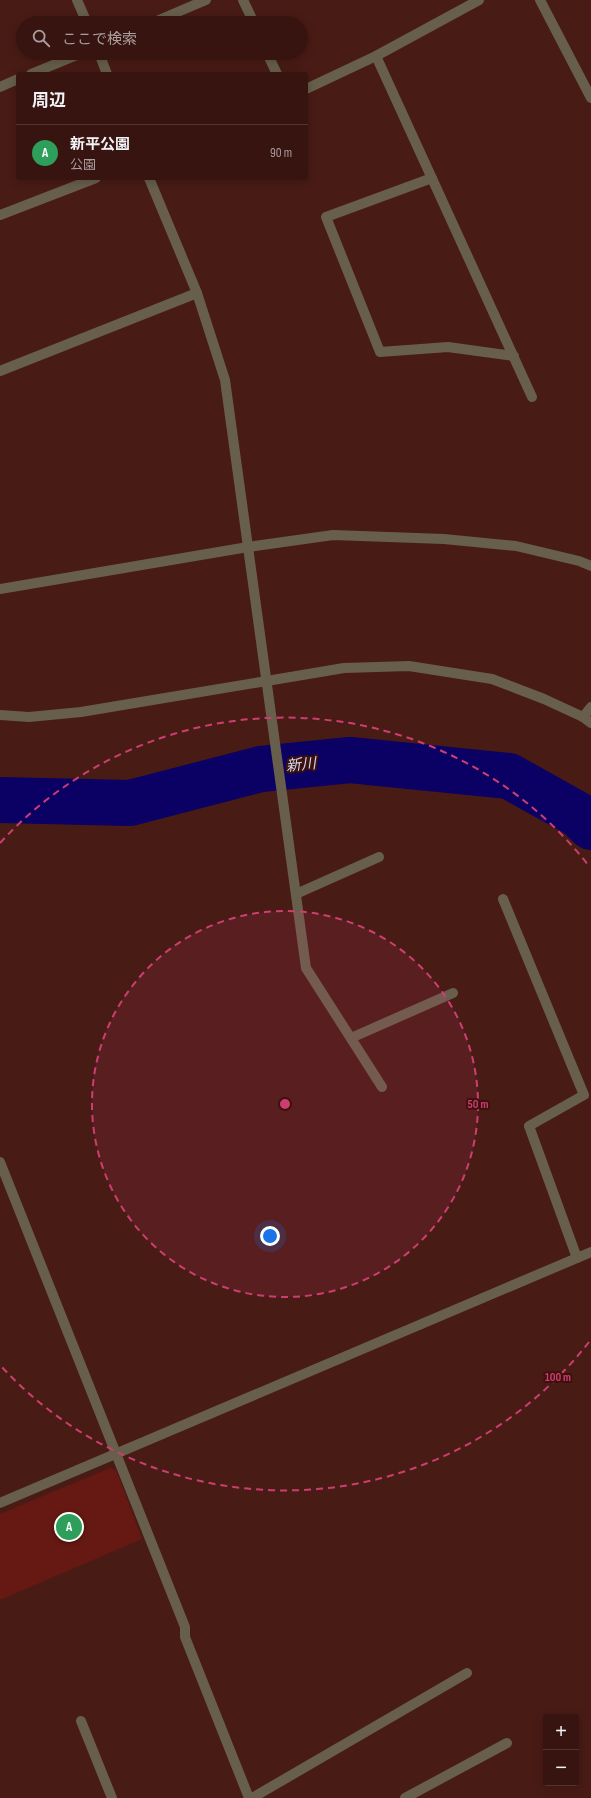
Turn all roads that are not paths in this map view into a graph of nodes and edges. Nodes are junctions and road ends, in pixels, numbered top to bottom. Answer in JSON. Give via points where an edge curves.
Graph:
{"nodes":[{"id":1,"x":77,"y":0,"type":"edge"},
{"id":2,"x":206,"y":0,"type":"edge"},
{"id":3,"x":243,"y":0,"type":"edge"},
{"id":4,"x":479,"y":0,"type":"edge"},
{"id":5,"x":540,"y":0,"type":"edge"},
{"id":6,"x":84,"y":16,"type":"edge"},
{"id":7,"x":168,"y":16,"type":"edge"},
{"id":8,"x":251,"y":16,"type":"edge"},
{"id":9,"x":376,"y":56,"type":"junction"},
{"id":10,"x":65,"y":60,"type":"edge"},
{"id":11,"x":102,"y":60,"type":"edge"},
{"id":12,"x":270,"y":60,"type":"edge"},
{"id":13,"x":36,"y":72,"type":"edge"},
{"id":14,"x":106,"y":72,"type":"edge"},
{"id":15,"x":276,"y":72,"type":"edge"},
{"id":16,"x":16,"y":81,"type":"edge"},
{"id":17,"x":0,"y":87,"type":"edge"},
{"id":18,"x":308,"y":88,"type":"edge"},
{"id":19,"x":591,"y":98,"type":"edge"},
{"id":20,"x":432,"y":178,"type":"junction"},
{"id":21,"x":91,"y":180,"type":"edge"},
{"id":22,"x":151,"y":180,"type":"edge"},
{"id":23,"x":0,"y":215,"type":"edge"},
{"id":24,"x":197,"y":293,"type":"junction"},
{"id":25,"x":514,"y":356,"type":"junction"},
{"id":26,"x":0,"y":371,"type":"edge"},
{"id":27,"x":532,"y":397,"type":"dead end"},
{"id":28,"x":248,"y":547,"type":"junction"},
{"id":29,"x":591,"y":566,"type":"edge"},
{"id":30,"x":0,"y":588,"type":"edge"},
{"id":31,"x":267,"y":680,"type":"junction"},
{"id":32,"x":591,"y":707,"type":"edge"},
{"id":33,"x":0,"y":715,"type":"edge"},
{"id":34,"x":587,"y":720,"type":"edge"},
{"id":35,"x":379,"y":856,"type":"dead end"},
{"id":36,"x":296,"y":894,"type":"junction"},
{"id":37,"x":503,"y":899,"type":"dead end"},
{"id":38,"x":453,"y":993,"type":"dead end"},
{"id":39,"x":351,"y":1038,"type":"junction"},
{"id":40,"x":382,"y":1087,"type":"dead end"},
{"id":41,"x":0,"y":1162,"type":"edge"},
{"id":42,"x":591,"y":1252,"type":"edge"},
{"id":43,"x":577,"y":1258,"type":"junction"},
{"id":44,"x":116,"y":1454,"type":"junction"},
{"id":45,"x":0,"y":1502,"type":"edge"},
{"id":46,"x":467,"y":1673,"type":"dead end"},
{"id":47,"x":81,"y":1721,"type":"dead end"},
{"id":48,"x":507,"y":1743,"type":"dead end"},
{"id":49,"x":112,"y":1798,"type":"edge"},
{"id":50,"x":249,"y":1798,"type":"edge"},
{"id":51,"x":252,"y":1798,"type":"edge"},
{"id":52,"x":405,"y":1798,"type":"edge"}],
"edges":[{"from":1,"to":6,"type":"street"},
{"from":2,"to":7,"type":"street"},
{"from":3,"to":8,"type":"street"},
{"from":4,"to":9,"type":"street"},
{"from":5,"to":19,"type":"street"},
{"from":9,"to":18,"type":"street"},
{"from":9,"to":20,"type":"street"},
{"from":10,"to":13,"type":"street"},
{"from":11,"to":14,"type":"street"},
{"from":12,"to":15,"type":"street"},
{"from":16,"to":17,"type":"street"},
{"from":20,"to":25,"type":"street"},
{"from":20,"to":25,"type":"street","via":[[326,217],[380,352],[448,346]]},
{"from":21,"to":23,"type":"street"},
{"from":22,"to":24,"type":"street"},
{"from":24,"to":26,"type":"street"},
{"from":24,"to":28,"type":"street","via":[[225,380]]},
{"from":25,"to":27,"type":"street"},
{"from":28,"to":29,"type":"street","via":[[333,535],[444,539],[516,546]]},
{"from":28,"to":30,"type":"street"},
{"from":28,"to":31,"type":"street"},
{"from":31,"to":33,"type":"street","via":[[81,712],[29,717]]},
{"from":31,"to":34,"type":"street","via":[[344,668],[409,666],[492,678]]},
{"from":31,"to":36,"type":"street"},
{"from":32,"to":34,"type":"street"},
{"from":35,"to":36,"type":"street"},
{"from":36,"to":39,"type":"street","via":[[306,968]]},
{"from":37,"to":43,"type":"street","via":[[584,1095],[529,1126]]},
{"from":38,"to":39,"type":"street"},
{"from":39,"to":40,"type":"street"},
{"from":41,"to":44,"type":"street"},
{"from":42,"to":43,"type":"street"},
{"from":43,"to":44,"type":"street"},
{"from":44,"to":45,"type":"street"},
{"from":44,"to":50,"type":"street"},
{"from":46,"to":51,"type":"street"},
{"from":47,"to":49,"type":"street"},
{"from":48,"to":52,"type":"street"}]}
